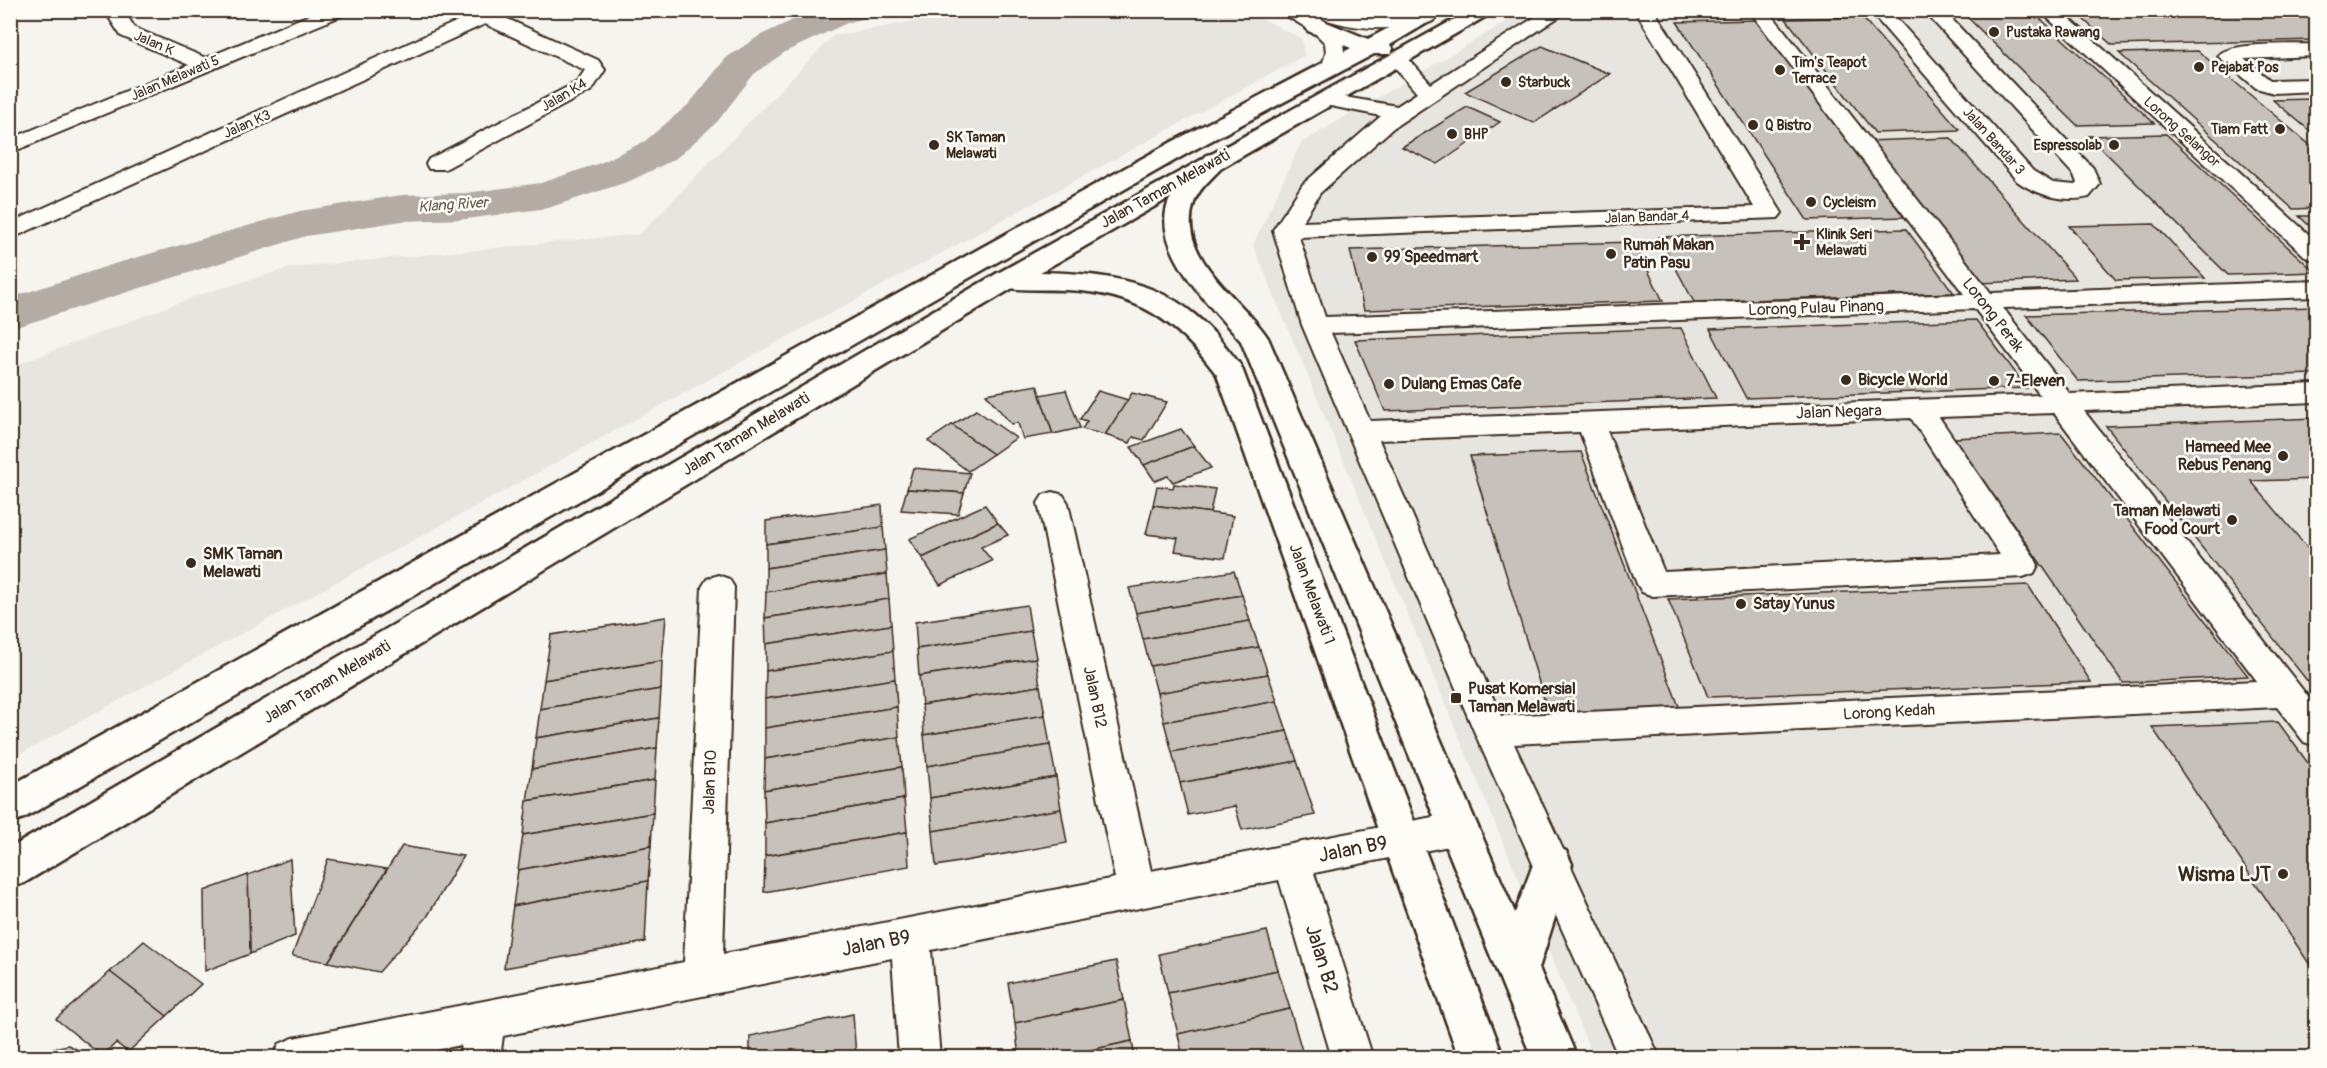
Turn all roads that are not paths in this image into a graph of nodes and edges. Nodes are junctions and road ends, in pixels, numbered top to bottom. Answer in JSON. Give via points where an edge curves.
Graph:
{"nodes":[{"id":1,"x":113,"y":10,"type":"edge"},
{"id":2,"x":339,"y":10,"type":"edge"},
{"id":3,"x":1286,"y":10,"type":"edge"},
{"id":4,"x":1487,"y":10,"type":"edge"},
{"id":5,"x":1560,"y":10,"type":"edge"},
{"id":6,"x":1644,"y":10,"type":"edge"},
{"id":7,"x":1758,"y":10,"type":"edge"},
{"id":8,"x":1878,"y":10,"type":"edge"},
{"id":9,"x":1932,"y":10,"type":"edge"},
{"id":10,"x":2048,"y":10,"type":"edge"},
{"id":11,"x":477,"y":14,"type":"edge"},
{"id":12,"x":1433,"y":14,"type":"edge"},
{"id":13,"x":1318,"y":18,"type":"edge"},
{"id":14,"x":1370,"y":47,"type":"junction"},
{"id":15,"x":1423,"y":47,"type":"junction"},
{"id":16,"x":2316,"y":50,"type":"edge"},
{"id":17,"x":1398,"y":59,"type":"junction"},
{"id":18,"x":205,"y":65,"type":"junction"},
{"id":19,"x":1331,"y":68,"type":"junction"},
{"id":20,"x":2316,"y":85,"type":"edge"},
{"id":21,"x":1430,"y":95,"type":"junction"},
{"id":22,"x":1327,"y":100,"type":"junction"},
{"id":23,"x":1401,"y":113,"type":"junction"},
{"id":24,"x":10,"y":147,"type":"edge"},
{"id":25,"x":1216,"y":160,"type":"junction"},
{"id":26,"x":437,"y":164,"type":"dead end"},
{"id":27,"x":1285,"y":230,"type":"junction"},
{"id":28,"x":10,"y":232,"type":"edge"},
{"id":29,"x":2316,"y":253,"type":"edge"},
{"id":30,"x":1006,"y":280,"type":"junction"},
{"id":31,"x":2316,"y":289,"type":"edge"},
{"id":32,"x":1982,"y":301,"type":"junction"},
{"id":33,"x":1315,"y":325,"type":"junction"},
{"id":34,"x":2316,"y":393,"type":"edge"},
{"id":35,"x":2061,"y":403,"type":"junction"},
{"id":36,"x":1919,"y":409,"type":"junction"},
{"id":37,"x":1590,"y":422,"type":"junction"},
{"id":38,"x":1361,"y":431,"type":"junction"},
{"id":39,"x":1053,"y":503,"type":"dead end"},
{"id":40,"x":718,"y":587,"type":"dead end"},
{"id":41,"x":2288,"y":693,"type":"junction"},
{"id":42,"x":1491,"y":731,"type":"junction"},
{"id":43,"x":2316,"y":732,"type":"edge"},
{"id":44,"x":10,"y":806,"type":"edge"},
{"id":45,"x":1459,"y":828,"type":"junction"},
{"id":46,"x":1401,"y":840,"type":"junction"},
{"id":47,"x":1292,"y":861,"type":"junction"},
{"id":48,"x":1552,"y":864,"type":"junction"},
{"id":49,"x":10,"y":870,"type":"edge"},
{"id":50,"x":1137,"y":892,"type":"junction"},
{"id":51,"x":910,"y":936,"type":"junction"},
{"id":52,"x":1518,"y":968,"type":"junction"},
{"id":53,"x":703,"y":977,"type":"junction"},
{"id":54,"x":482,"y":1039,"type":"edge"},
{"id":55,"x":293,"y":1058,"type":"edge"},
{"id":56,"x":920,"y":1058,"type":"edge"},
{"id":57,"x":1353,"y":1058,"type":"edge"},
{"id":58,"x":1482,"y":1058,"type":"edge"},
{"id":59,"x":1555,"y":1058,"type":"edge"},
{"id":60,"x":1641,"y":1058,"type":"edge"}],
"edges":[{"from":1,"to":18,"type":"street","name":"Jalan K","via":[[128,32]]},
{"from":2,"to":18,"type":"street","name":"Jalan Melawati 5"},
{"from":3,"to":13,"type":"street"},
{"from":4,"to":15,"type":"main road","name":"Jalan Taman Melawati"},
{"from":5,"to":21,"type":"street"},
{"from":6,"to":27,"type":"street","name":"Jalan Bandar 4","via":[[1770,213]]},
{"from":7,"to":32,"type":"street","name":"Lorong Perak"},
{"from":8,"to":9,"type":"street","name":"Jalan Bandar 3","via":[[2025,176],[2037,186],[2059,193],[2081,192],[2089,184],[2085,173]]},
{"from":10,"to":29,"type":"street","name":"Lorong Selangor"},
{"from":11,"to":26,"type":"street","name":"Jalan K4","via":[[591,64],[595,70],[585,86]]},
{"from":11,"to":28,"type":"street","name":"Jalan K3"},
{"from":12,"to":13,"type":"street","via":[[1365,25]]},
{"from":12,"to":14,"type":"main road","name":"Jalan Taman Melawati"},
{"from":13,"to":14,"type":"main road"},
{"from":13,"to":19,"type":"street","via":[[1335,42]]},
{"from":14,"to":15,"type":"main road"},
{"from":14,"to":19,"type":"main road","name":"Jalan Taman Melawati"},
{"from":15,"to":17,"type":"main road","name":"Jalan Taman Melawati"},
{"from":16,"to":20,"type":"street","via":[[2235,52],[2228,56],[2263,84]]},
{"from":17,"to":21,"type":"street"},
{"from":17,"to":22,"type":"main road","name":"Jalan Taman Melawati"},
{"from":18,"to":24,"type":"street","name":"Jalan Melawati 5"},
{"from":19,"to":44,"type":"main road","name":"Jalan Taman Melawati","via":[[1160,158]]},
{"from":21,"to":23,"type":"street"},
{"from":22,"to":23,"type":"street"},
{"from":22,"to":25,"type":"main road","name":"Jalan Taman Melawati"},
{"from":23,"to":27,"type":"street","via":[[1311,189]]},
{"from":25,"to":30,"type":"main road","name":"Jalan Taman Melawati"},
{"from":25,"to":45,"type":"main road","via":[[1181,203],[1177,232],[1191,263],[1254,338]]},
{"from":27,"to":33,"type":"street"},
{"from":30,"to":46,"type":"main road","name":"Jalan Melawati 1","via":[[1081,280],[1116,285],[1185,319],[1212,343],[1232,373]]},
{"from":30,"to":49,"type":"main road","name":"Jalan Taman Melawati"},
{"from":31,"to":32,"type":"street","name":"Lorong Pulau Pinang"},
{"from":32,"to":33,"type":"street","name":"Lorong Pulau Pinang"},
{"from":32,"to":35,"type":"street","name":"Lorong Perak"},
{"from":33,"to":38,"type":"street"},
{"from":34,"to":35,"type":"street","name":"Jalan Negara"},
{"from":35,"to":36,"type":"street","name":"Jalan Negara"},
{"from":35,"to":41,"type":"street","name":"Lorong Perak"},
{"from":36,"to":37,"type":"street","name":"Jalan Negara"},
{"from":36,"to":37,"type":"street","via":[[2023,565],[1653,584]]},
{"from":37,"to":38,"type":"street","name":"Jalan Negara"},
{"from":38,"to":42,"type":"street"},
{"from":39,"to":50,"type":"street","name":"Jalan B12"},
{"from":40,"to":53,"type":"street","name":"Jalan B10"},
{"from":41,"to":42,"type":"street","name":"Lorong Kedah"},
{"from":41,"to":43,"type":"street","name":"Lorong Perak"},
{"from":42,"to":48,"type":"street"},
{"from":45,"to":46,"type":"street","name":"Jalan B9"},
{"from":45,"to":52,"type":"main road"},
{"from":46,"to":47,"type":"street","name":"Jalan B9"},
{"from":46,"to":58,"type":"main road","name":"Jalan Melawati 1"},
{"from":47,"to":50,"type":"street","name":"Jalan B9"},
{"from":47,"to":57,"type":"street","name":"Jalan B2"},
{"from":48,"to":52,"type":"main road"},
{"from":48,"to":60,"type":"street"},
{"from":50,"to":51,"type":"street","name":"Jalan B9"},
{"from":51,"to":53,"type":"street","name":"Jalan B9"},
{"from":51,"to":56,"type":"street"},
{"from":52,"to":59,"type":"main road"},
{"from":53,"to":54,"type":"street","name":"Jalan B9"},
{"from":54,"to":55,"type":"street","name":"Jalan B9"}]}
